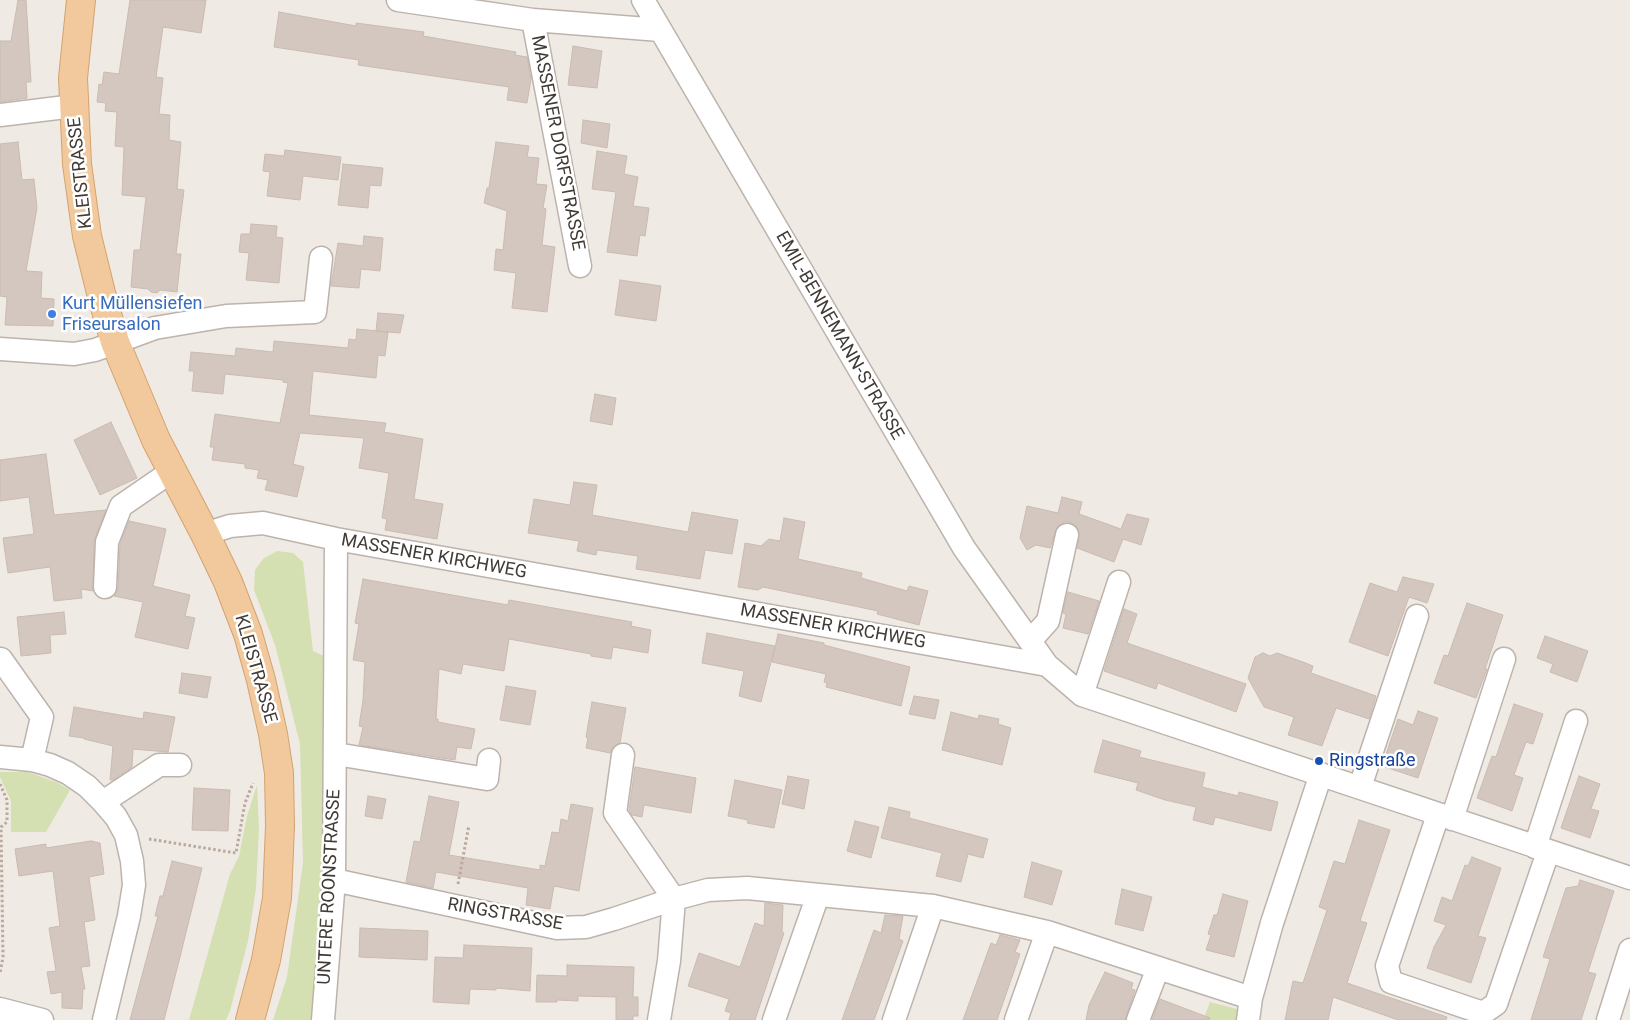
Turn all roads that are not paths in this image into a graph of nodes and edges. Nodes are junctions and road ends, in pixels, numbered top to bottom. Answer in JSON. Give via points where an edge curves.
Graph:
{"nodes":[{"id":1,"x":81,"y":0,"type":"edge"},
{"id":2,"x":398,"y":0,"type":"edge"},
{"id":3,"x":643,"y":0,"type":"edge"},
{"id":4,"x":533,"y":20,"type":"junction"},
{"id":5,"x":660,"y":30,"type":"junction"},
{"id":6,"x":74,"y":106,"type":"junction"},
{"id":7,"x":0,"y":116,"type":"edge"},
{"id":8,"x":321,"y":258,"type":"dead end"},
{"id":9,"x":580,"y":266,"type":"dead end"},
{"id":10,"x":115,"y":342,"type":"junction"},
{"id":11,"x":0,"y":349,"type":"edge"},
{"id":12,"x":172,"y":471,"type":"junction"},
{"id":13,"x":205,"y":534,"type":"junction"},
{"id":14,"x":1067,"y":535,"type":"dead end"},
{"id":15,"x":336,"y":539,"type":"junction"},
{"id":16,"x":1119,"y":582,"type":"dead end"},
{"id":17,"x":105,"y":587,"type":"dead end"},
{"id":18,"x":1417,"y":616,"type":"dead end"},
{"id":19,"x":1030,"y":641,"type":"junction"},
{"id":20,"x":1,"y":659,"type":"edge"},
{"id":21,"x":1504,"y":659,"type":"dead end"},
{"id":22,"x":1047,"y":665,"type":"junction"},
{"id":23,"x":1082,"y":695,"type":"junction"},
{"id":24,"x":1576,"y":721,"type":"dead end"},
{"id":25,"x":336,"y":754,"type":"junction"},
{"id":26,"x":623,"y":755,"type":"dead end"},
{"id":27,"x":0,"y":757,"type":"edge"},
{"id":28,"x":32,"y":760,"type":"junction"},
{"id":29,"x":489,"y":760,"type":"dead end"},
{"id":30,"x":180,"y":765,"type":"dead end"},
{"id":31,"x":1321,"y":774,"type":"junction"},
{"id":32,"x":1360,"y":787,"type":"junction"},
{"id":33,"x":103,"y":802,"type":"junction"},
{"id":34,"x":1445,"y":817,"type":"junction"},
{"id":35,"x":1542,"y":849,"type":"junction"},
{"id":36,"x":1630,"y":878,"type":"edge"},
{"id":37,"x":334,"y":880,"type":"junction"},
{"id":38,"x":818,"y":895,"type":"junction"},
{"id":39,"x":674,"y":899,"type":"junction"},
{"id":40,"x":933,"y":906,"type":"junction"},
{"id":41,"x":1047,"y":932,"type":"junction"},
{"id":42,"x":1630,"y":950,"type":"edge"},
{"id":43,"x":1158,"y":968,"type":"junction"},
{"id":44,"x":1251,"y":998,"type":"junction"},
{"id":45,"x":0,"y":1010,"type":"edge"},
{"id":46,"x":42,"y":1020,"type":"edge"},
{"id":47,"x":104,"y":1020,"type":"edge"},
{"id":48,"x":250,"y":1020,"type":"edge"},
{"id":49,"x":323,"y":1020,"type":"edge"},
{"id":50,"x":659,"y":1020,"type":"edge"},
{"id":51,"x":774,"y":1020,"type":"edge"},
{"id":52,"x":894,"y":1020,"type":"edge"},
{"id":53,"x":1016,"y":1020,"type":"edge"},
{"id":54,"x":1138,"y":1020,"type":"edge"},
{"id":55,"x":1248,"y":1020,"type":"edge"},
{"id":56,"x":1608,"y":1020,"type":"edge"}],
"edges":[{"from":1,"to":6,"type":"main road","name":"KLEISTRASSE","via":[[73,78]]},
{"from":2,"to":4,"type":"street","name":"MASSENER DORFSTRASSE"},
{"from":3,"to":5,"type":"street","name":"EMIL-BENNEMANN-STRASSE"},
{"from":4,"to":5,"type":"street","name":"MASSENER DORFSTRASSE"},
{"from":4,"to":9,"type":"street","name":"MASSENER DORFSTRASSE"},
{"from":5,"to":19,"type":"street","name":"EMIL-BENNEMANN-STRASSE","via":[[964,548]]},
{"from":6,"to":7,"type":"street"},
{"from":6,"to":10,"type":"main road","name":"KLEISTRASSE","via":[[82,210]]},
{"from":8,"to":10,"type":"street","via":[[315,312],[226,316],[155,328]]},
{"from":10,"to":11,"type":"street","via":[[74,354]]},
{"from":10,"to":12,"type":"main road","name":"KLEISTRASSE"},
{"from":12,"to":13,"type":"main road","name":"KLEISTRASSE"},
{"from":12,"to":17,"type":"street","via":[[121,506],[107,542]]},
{"from":13,"to":15,"type":"street","name":"MASSENER KIRCHWEG","via":[[230,526],[263,524]]},
{"from":13,"to":48,"type":"main road","name":"KLEISTRASSE","via":[[248,634],[261,680],[279,773],[278,898]]},
{"from":14,"to":19,"type":"street","via":[[1048,621]]},
{"from":15,"to":22,"type":"street","name":"MASSENER KIRCHWEG"},
{"from":15,"to":25,"type":"street","name":"UNTERE ROONSTRASSE"},
{"from":16,"to":23,"type":"street"},
{"from":18,"to":32,"type":"street"},
{"from":19,"to":22,"type":"street","name":"EMIL-BENNEMANN-STRASSE"},
{"from":20,"to":28,"type":"street","via":[[42,717]]},
{"from":21,"to":34,"type":"street"},
{"from":22,"to":23,"type":"street"},
{"from":23,"to":31,"type":"street"},
{"from":24,"to":35,"type":"street"},
{"from":25,"to":29,"type":"street","via":[[486,779]]},
{"from":25,"to":37,"type":"street","name":"UNTERE ROONSTRASSE"},
{"from":26,"to":39,"type":"street","via":[[615,813]]},
{"from":27,"to":28,"type":"street"},
{"from":28,"to":33,"type":"street","via":[[68,773]]},
{"from":30,"to":33,"type":"street","via":[[159,765]]},
{"from":31,"to":32,"type":"street"},
{"from":31,"to":44,"type":"street"},
{"from":32,"to":34,"type":"street"},
{"from":33,"to":47,"type":"street","via":[[126,835],[134,885]]},
{"from":34,"to":35,"type":"street"},
{"from":34,"to":35,"type":"street","via":[[1386,966],[1391,982],[1465,1007],[1484,1013],[1496,1004]]},
{"from":35,"to":36,"type":"street"},
{"from":37,"to":39,"type":"street","name":"RINGSTRASSE","via":[[557,928],[586,927]]},
{"from":37,"to":49,"type":"street","name":"UNTERE ROONSTRASSE"},
{"from":38,"to":39,"type":"street","name":"RINGSTRASSE","via":[[747,888],[708,890]]},
{"from":38,"to":40,"type":"street","name":"RINGSTRASSE"},
{"from":38,"to":51,"type":"street"},
{"from":39,"to":50,"type":"street","via":[[669,961]]},
{"from":40,"to":41,"type":"street","name":"RINGSTRASSE"},
{"from":40,"to":52,"type":"street"},
{"from":41,"to":43,"type":"street","name":"RINGSTRASSE"},
{"from":41,"to":53,"type":"street"},
{"from":42,"to":56,"type":"street"},
{"from":43,"to":44,"type":"street","name":"RINGSTRASSE"},
{"from":43,"to":54,"type":"street"},
{"from":44,"to":55,"type":"street"},
{"from":45,"to":46,"type":"street"}]}
